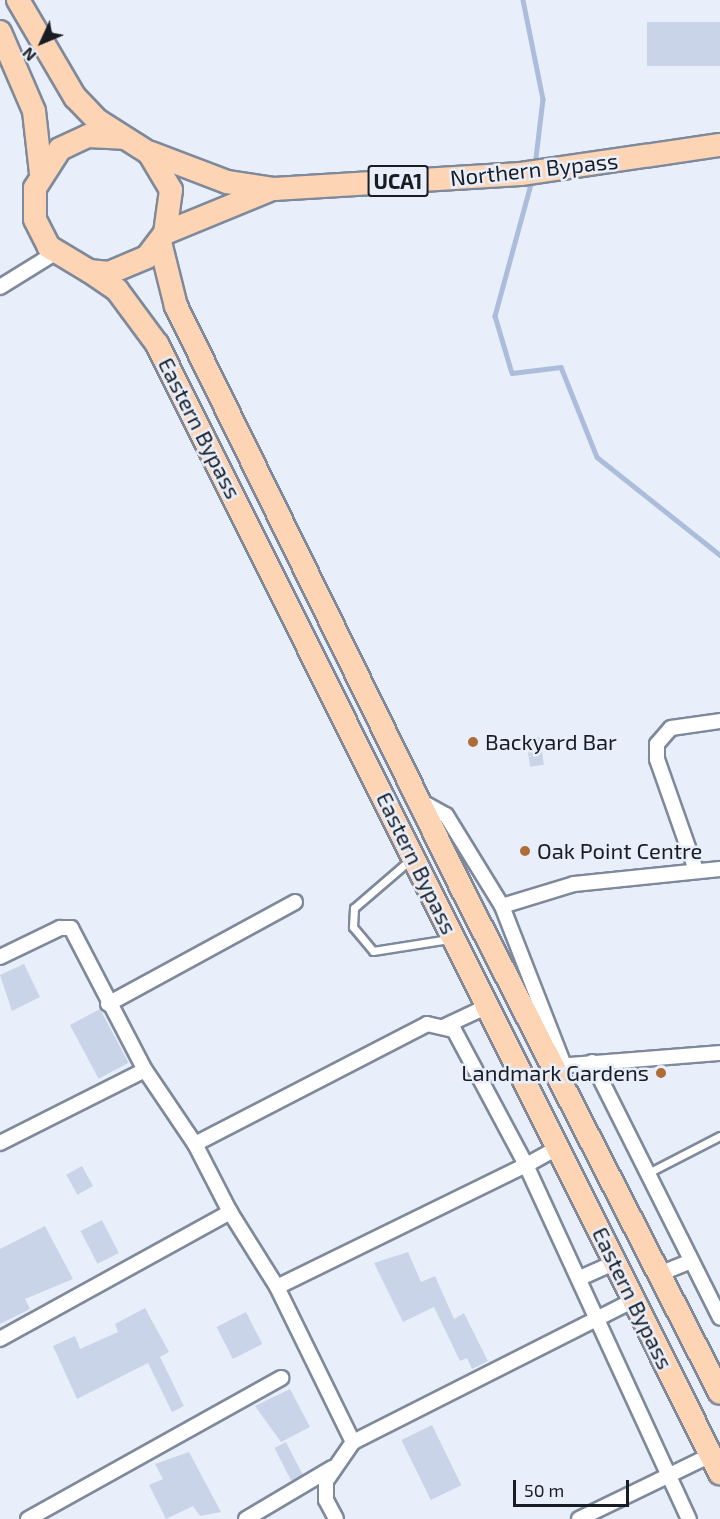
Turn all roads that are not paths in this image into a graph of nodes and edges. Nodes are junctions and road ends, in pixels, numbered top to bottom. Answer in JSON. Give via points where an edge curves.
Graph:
{"nodes":[{"id":1,"x":18,"y":0,"type":"edge"},
{"id":2,"x":0,"y":32,"type":"edge"},
{"id":3,"x":123,"y":138,"type":"junction"},
{"id":4,"x":720,"y":145,"type":"edge"},
{"id":5,"x":149,"y":153,"type":"junction"},
{"id":6,"x":40,"y":173,"type":"junction"},
{"id":7,"x":274,"y":189,"type":"junction"},
{"id":8,"x":163,"y":238,"type":"junction"},
{"id":9,"x":55,"y":253,"type":"junction"},
{"id":10,"x":89,"y":271,"type":"junction"},
{"id":11,"x":0,"y":288,"type":"edge"},
{"id":12,"x":720,"y":721,"type":"edge"},
{"id":13,"x":417,"y":799,"type":"junction"},
{"id":14,"x":414,"y":857,"type":"junction"},
{"id":15,"x":720,"y":868,"type":"edge"},
{"id":16,"x":696,"y":870,"type":"junction"},
{"id":17,"x":295,"y":902,"type":"dead end"},
{"id":18,"x":502,"y":906,"type":"junction"},
{"id":19,"x":454,"y":938,"type":"junction"},
{"id":20,"x":0,"y":957,"type":"edge"},
{"id":21,"x":108,"y":1004,"type":"junction"},
{"id":22,"x":488,"y":1006,"type":"junction"},
{"id":23,"x":445,"y":1026,"type":"junction"},
{"id":24,"x":720,"y":1053,"type":"edge"},
{"id":25,"x":592,"y":1062,"type":"junction"},
{"id":26,"x":559,"y":1066,"type":"junction"},
{"id":27,"x":145,"y":1070,"type":"junction"},
{"id":28,"x":720,"y":1136,"type":"edge"},
{"id":29,"x":0,"y":1143,"type":"edge"},
{"id":30,"x":195,"y":1144,"type":"junction"},
{"id":31,"x":559,"y":1147,"type":"junction"},
{"id":32,"x":526,"y":1165,"type":"junction"},
{"id":33,"x":648,"y":1173,"type":"junction"},
{"id":34,"x":230,"y":1212,"type":"junction"},
{"id":35,"x":691,"y":1261,"type":"junction"},
{"id":36,"x":616,"y":1262,"type":"junction"},
{"id":37,"x":659,"y":1274,"type":"junction"},
{"id":38,"x":580,"y":1278,"type":"junction"},
{"id":39,"x":277,"y":1287,"type":"junction"},
{"id":40,"x":634,"y":1300,"type":"junction"},
{"id":41,"x":720,"y":1318,"type":"edge"},
{"id":42,"x":600,"y":1319,"type":"junction"},
{"id":43,"x":0,"y":1339,"type":"edge"},
{"id":44,"x":281,"y":1378,"type":"dead end"},
{"id":45,"x":720,"y":1393,"type":"edge"},
{"id":46,"x":353,"y":1442,"type":"junction"},
{"id":47,"x":715,"y":1464,"type":"edge"},
{"id":48,"x":332,"y":1468,"type":"junction"},
{"id":49,"x":669,"y":1475,"type":"junction"},
{"id":50,"x":28,"y":1519,"type":"edge"},
{"id":51,"x":246,"y":1519,"type":"edge"},
{"id":52,"x":336,"y":1519,"type":"edge"},
{"id":53,"x":579,"y":1519,"type":"edge"},
{"id":54,"x":689,"y":1519,"type":"edge"}],
"edges":[{"from":1,"to":3,"type":"main road","name":"Eastern Bypass","via":[[75,98]]},
{"from":2,"to":6,"type":"main road","via":[[34,111]]},
{"from":3,"to":5,"type":"main road","name":"Eastern Bypass"},
{"from":3,"to":6,"type":"main road","name":"Eastern Bypass","via":[[88,136],[60,149]]},
{"from":4,"to":7,"type":"main road","name":"Northern Bypass","number":"UCA1","via":[[521,174]]},
{"from":5,"to":7,"type":"main road","number":"UCA1","via":[[227,182]]},
{"from":5,"to":8,"type":"main road","name":"Eastern Bypass","via":[[171,190]]},
{"from":6,"to":9,"type":"main road","via":[[35,219]]},
{"from":7,"to":8,"type":"main road","number":"UCA1"},
{"from":8,"to":10,"type":"main road","via":[[129,267]]},
{"from":8,"to":13,"type":"main road","name":"Eastern Bypass","via":[[176,306]]},
{"from":9,"to":10,"type":"main road","name":"Eastern Bypass"},
{"from":9,"to":11,"type":"street"},
{"from":10,"to":14,"type":"main road","name":"Eastern Bypass","via":[[117,290],[157,344]]},
{"from":12,"to":16,"type":"street","via":[[670,728],[657,744],[657,759]]},
{"from":13,"to":18,"type":"street","via":[[446,815]]},
{"from":13,"to":26,"type":"main road","name":"Eastern Bypass"},
{"from":14,"to":19,"type":"main road","name":"Eastern Bypass"},
{"from":14,"to":19,"type":"lane","via":[[354,908],[353,927],[373,951]]},
{"from":15,"to":16,"type":"street"},
{"from":16,"to":18,"type":"street","via":[[574,884]]},
{"from":17,"to":21,"type":"street"},
{"from":18,"to":26,"type":"street"},
{"from":19,"to":22,"type":"main road","name":"Eastern Bypass"},
{"from":20,"to":21,"type":"street","via":[[67,926]]},
{"from":21,"to":27,"type":"street"},
{"from":22,"to":23,"type":"street"},
{"from":22,"to":31,"type":"main road","name":"Eastern Bypass"},
{"from":23,"to":30,"type":"street","via":[[427,1024]]},
{"from":23,"to":32,"type":"street","via":[[464,1044]]},
{"from":24,"to":25,"type":"street"},
{"from":25,"to":26,"type":"street"},
{"from":25,"to":33,"type":"street"},
{"from":26,"to":37,"type":"main road","name":"Eastern Bypass"},
{"from":27,"to":29,"type":"street"},
{"from":27,"to":30,"type":"street"},
{"from":28,"to":33,"type":"lane"},
{"from":30,"to":34,"type":"street"},
{"from":31,"to":32,"type":"street"},
{"from":31,"to":36,"type":"main road","name":"Eastern Bypass"},
{"from":32,"to":38,"type":"street"},
{"from":32,"to":39,"type":"street"},
{"from":33,"to":35,"type":"street"},
{"from":34,"to":39,"type":"street"},
{"from":34,"to":43,"type":"street"},
{"from":35,"to":37,"type":"street"},
{"from":35,"to":41,"type":"street"},
{"from":36,"to":38,"type":"street"},
{"from":36,"to":40,"type":"main road","name":"Eastern Bypass"},
{"from":37,"to":45,"type":"main road","name":"Eastern Bypass"},
{"from":38,"to":42,"type":"street"},
{"from":39,"to":46,"type":"street"},
{"from":40,"to":42,"type":"street"},
{"from":40,"to":47,"type":"main road","name":"Eastern Bypass"},
{"from":42,"to":46,"type":"street"},
{"from":42,"to":49,"type":"street"},
{"from":44,"to":50,"type":"street"},
{"from":46,"to":48,"type":"street"},
{"from":47,"to":49,"type":"street"},
{"from":48,"to":51,"type":"street"},
{"from":48,"to":52,"type":"street","via":[[326,1500]]},
{"from":49,"to":53,"type":"street"},
{"from":49,"to":54,"type":"street"}]}
